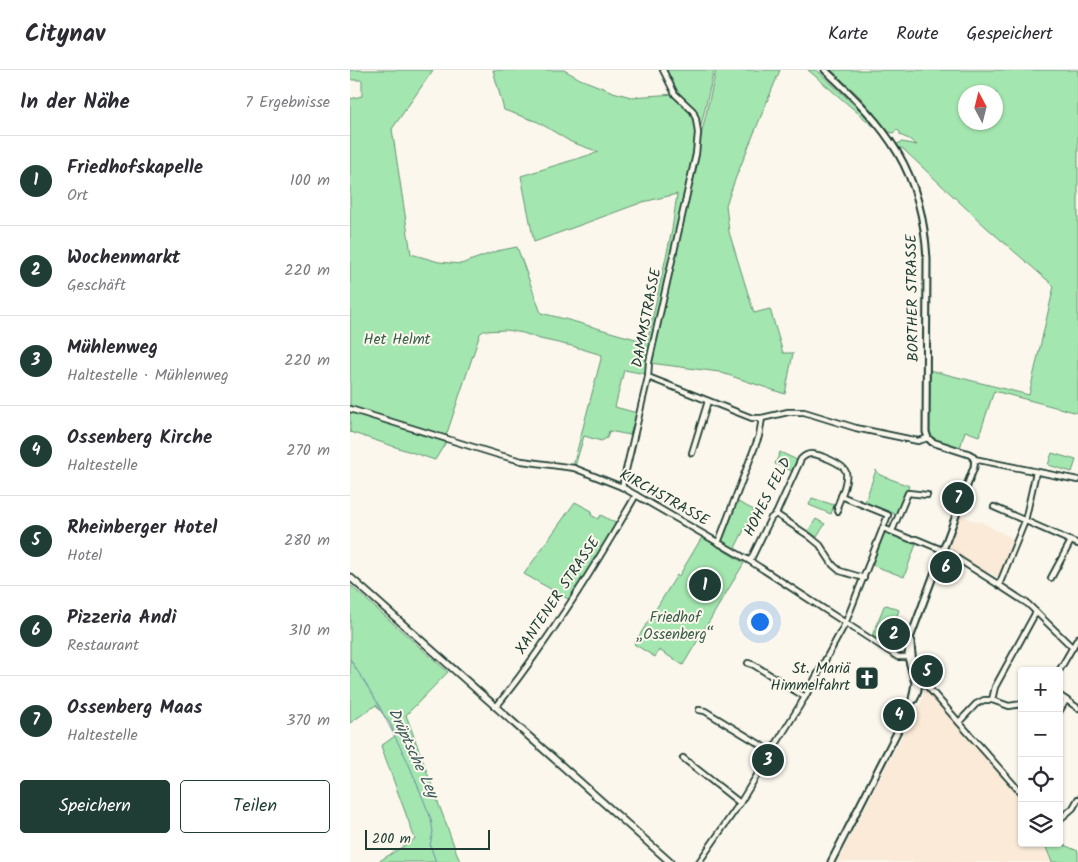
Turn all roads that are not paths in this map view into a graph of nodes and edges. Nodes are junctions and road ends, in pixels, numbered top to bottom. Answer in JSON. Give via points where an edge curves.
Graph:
{"nodes":[{"id":1,"x":663,"y":70,"type":"edge"},
{"id":2,"x":825,"y":70,"type":"edge"},
{"id":3,"x":648,"y":377,"type":"junction"},
{"id":4,"x":708,"y":401,"type":"junction"},
{"id":5,"x":350,"y":409,"type":"edge"},
{"id":6,"x":762,"y":418,"type":"junction"},
{"id":7,"x":928,"y":438,"type":"junction"},
{"id":8,"x":692,"y":454,"type":"dead end"},
{"id":9,"x":974,"y":459,"type":"junction"},
{"id":10,"x":1036,"y":472,"type":"junction"},
{"id":11,"x":1078,"y":480,"type":"edge"},
{"id":12,"x":622,"y":487,"type":"junction"},
{"id":13,"x":636,"y":495,"type":"junction"},
{"id":14,"x":927,"y":495,"type":"dead end"},
{"id":15,"x":842,"y":496,"type":"junction"},
{"id":16,"x":994,"y":508,"type":"dead end"},
{"id":17,"x":838,"y":511,"type":"dead end"},
{"id":18,"x":776,"y":514,"type":"junction"},
{"id":19,"x":1025,"y":521,"type":"junction"},
{"id":20,"x":884,"y":528,"type":"junction"},
{"id":21,"x":892,"y":531,"type":"junction"},
{"id":22,"x":1071,"y":541,"type":"junction"},
{"id":23,"x":718,"y":543,"type":"junction"},
{"id":24,"x":1078,"y":544,"type":"edge"},
{"id":25,"x":943,"y":550,"type":"junction"},
{"id":26,"x":750,"y":561,"type":"junction"},
{"id":27,"x":350,"y":576,"type":"edge"},
{"id":28,"x":864,"y":578,"type":"junction"},
{"id":29,"x":1051,"y":578,"type":"dead end"},
{"id":30,"x":999,"y":585,"type":"junction"},
{"id":31,"x":1036,"y":612,"type":"junction"},
{"id":32,"x":845,"y":624,"type":"junction"},
{"id":33,"x":1078,"y":638,"type":"edge"},
{"id":34,"x":1072,"y":648,"type":"junction"},
{"id":35,"x":910,"y":657,"type":"junction"},
{"id":36,"x":748,"y":663,"type":"dead end"},
{"id":37,"x":1061,"y":667,"type":"edge"},
{"id":38,"x":917,"y":682,"type":"junction"},
{"id":39,"x":805,"y":697,"type":"junction"},
{"id":40,"x":1063,"y":698,"type":"edge"},
{"id":41,"x":992,"y":700,"type":"junction"},
{"id":42,"x":1066,"y":700,"type":"junction"},
{"id":43,"x":1018,"y":705,"type":"edge"},
{"id":44,"x":1063,"y":705,"type":"edge"},
{"id":45,"x":496,"y":707,"type":"junction"},
{"id":46,"x":1078,"y":708,"type":"edge"},
{"id":47,"x":699,"y":710,"type":"dead end"},
{"id":48,"x":959,"y":722,"type":"junction"},
{"id":49,"x":771,"y":751,"type":"junction"},
{"id":50,"x":683,"y":758,"type":"dead end"},
{"id":51,"x":1018,"y":789,"type":"edge"},
{"id":52,"x":1078,"y":800,"type":"edge"},
{"id":53,"x":740,"y":803,"type":"junction"},
{"id":54,"x":1063,"y":817,"type":"edge"},
{"id":55,"x":670,"y":862,"type":"edge"},
{"id":56,"x":699,"y":862,"type":"edge"},
{"id":57,"x":831,"y":862,"type":"edge"}],
"edges":[{"from":1,"to":3,"type":"street","name":"DAMMSTRASSE","via":[[675,94],[693,112],[698,133]]},
{"from":2,"to":7,"type":"street","name":"BORTHER STRASSE","via":[[886,133],[903,161],[917,196],[926,236]]},
{"from":3,"to":4,"type":"street"},
{"from":3,"to":12,"type":"street","name":"DAMMSTRASSE"},
{"from":4,"to":6,"type":"street","via":[[752,418]]},
{"from":4,"to":8,"type":"street"},
{"from":5,"to":12,"type":"street","name":"KIRCHSTRASSE","via":[[499,455],[574,468]]},
{"from":6,"to":7,"type":"street","via":[[804,412],[882,434],[918,441]]},
{"from":6,"to":23,"type":"street","via":[[759,436]]},
{"from":7,"to":9,"type":"street"},
{"from":9,"to":10,"type":"street"},
{"from":9,"to":25,"type":"street","via":[[974,467]]},
{"from":10,"to":11,"type":"street"},
{"from":10,"to":19,"type":"street"},
{"from":12,"to":13,"type":"street","name":"KIRCHSTRASSE"},
{"from":13,"to":23,"type":"street","name":"KIRCHSTRASSE"},
{"from":13,"to":45,"type":"street","name":"XANTENER STRASSE","via":[[560,620]]},
{"from":14,"to":21,"type":"street","via":[[908,493]]},
{"from":15,"to":17,"type":"street","name":"HOHES FELD"},
{"from":15,"to":18,"type":"street","name":"HOHES FELD","via":[[846,476],[844,468],[817,455],[804,455]]},
{"from":15,"to":20,"type":"street","via":[[888,515]]},
{"from":16,"to":19,"type":"street"},
{"from":18,"to":26,"type":"street","name":"HOHES FELD"},
{"from":18,"to":28,"type":"street","via":[[820,545],[840,571]]},
{"from":19,"to":22,"type":"street"},
{"from":19,"to":30,"type":"street"},
{"from":20,"to":21,"type":"street"},
{"from":20,"to":28,"type":"street"},
{"from":21,"to":25,"type":"street"},
{"from":22,"to":24,"type":"street"},
{"from":22,"to":29,"type":"street"},
{"from":23,"to":26,"type":"street","name":"KIRCHSTRASSE"},
{"from":25,"to":30,"type":"street"},
{"from":25,"to":35,"type":"street","via":[[910,634]]},
{"from":26,"to":32,"type":"street","name":"KIRCHSTRASSE"},
{"from":27,"to":45,"type":"main road"},
{"from":28,"to":32,"type":"street"},
{"from":30,"to":31,"type":"street"},
{"from":31,"to":34,"type":"street"},
{"from":31,"to":41,"type":"street","via":[[995,687]]},
{"from":32,"to":35,"type":"street","name":"KIRCHSTRASSE","via":[[898,657]]},
{"from":32,"to":39,"type":"street"},
{"from":33,"to":34,"type":"street"},
{"from":34,"to":37,"type":"street"},
{"from":35,"to":38,"type":"street"},
{"from":36,"to":39,"type":"street"},
{"from":38,"to":48,"type":"street","via":[[927,686]]},
{"from":38,"to":57,"type":"street","via":[[911,704]]},
{"from":39,"to":49,"type":"street"},
{"from":40,"to":42,"type":"street"},
{"from":41,"to":43,"type":"street","via":[[1009,706]]},
{"from":41,"to":48,"type":"street","via":[[976,704]]},
{"from":42,"to":44,"type":"street"},
{"from":42,"to":46,"type":"street"},
{"from":45,"to":55,"type":"main road"},
{"from":47,"to":49,"type":"street"},
{"from":48,"to":51,"type":"street"},
{"from":49,"to":53,"type":"street"},
{"from":50,"to":53,"type":"street"},
{"from":52,"to":54,"type":"street"},
{"from":53,"to":56,"type":"street"}]}
